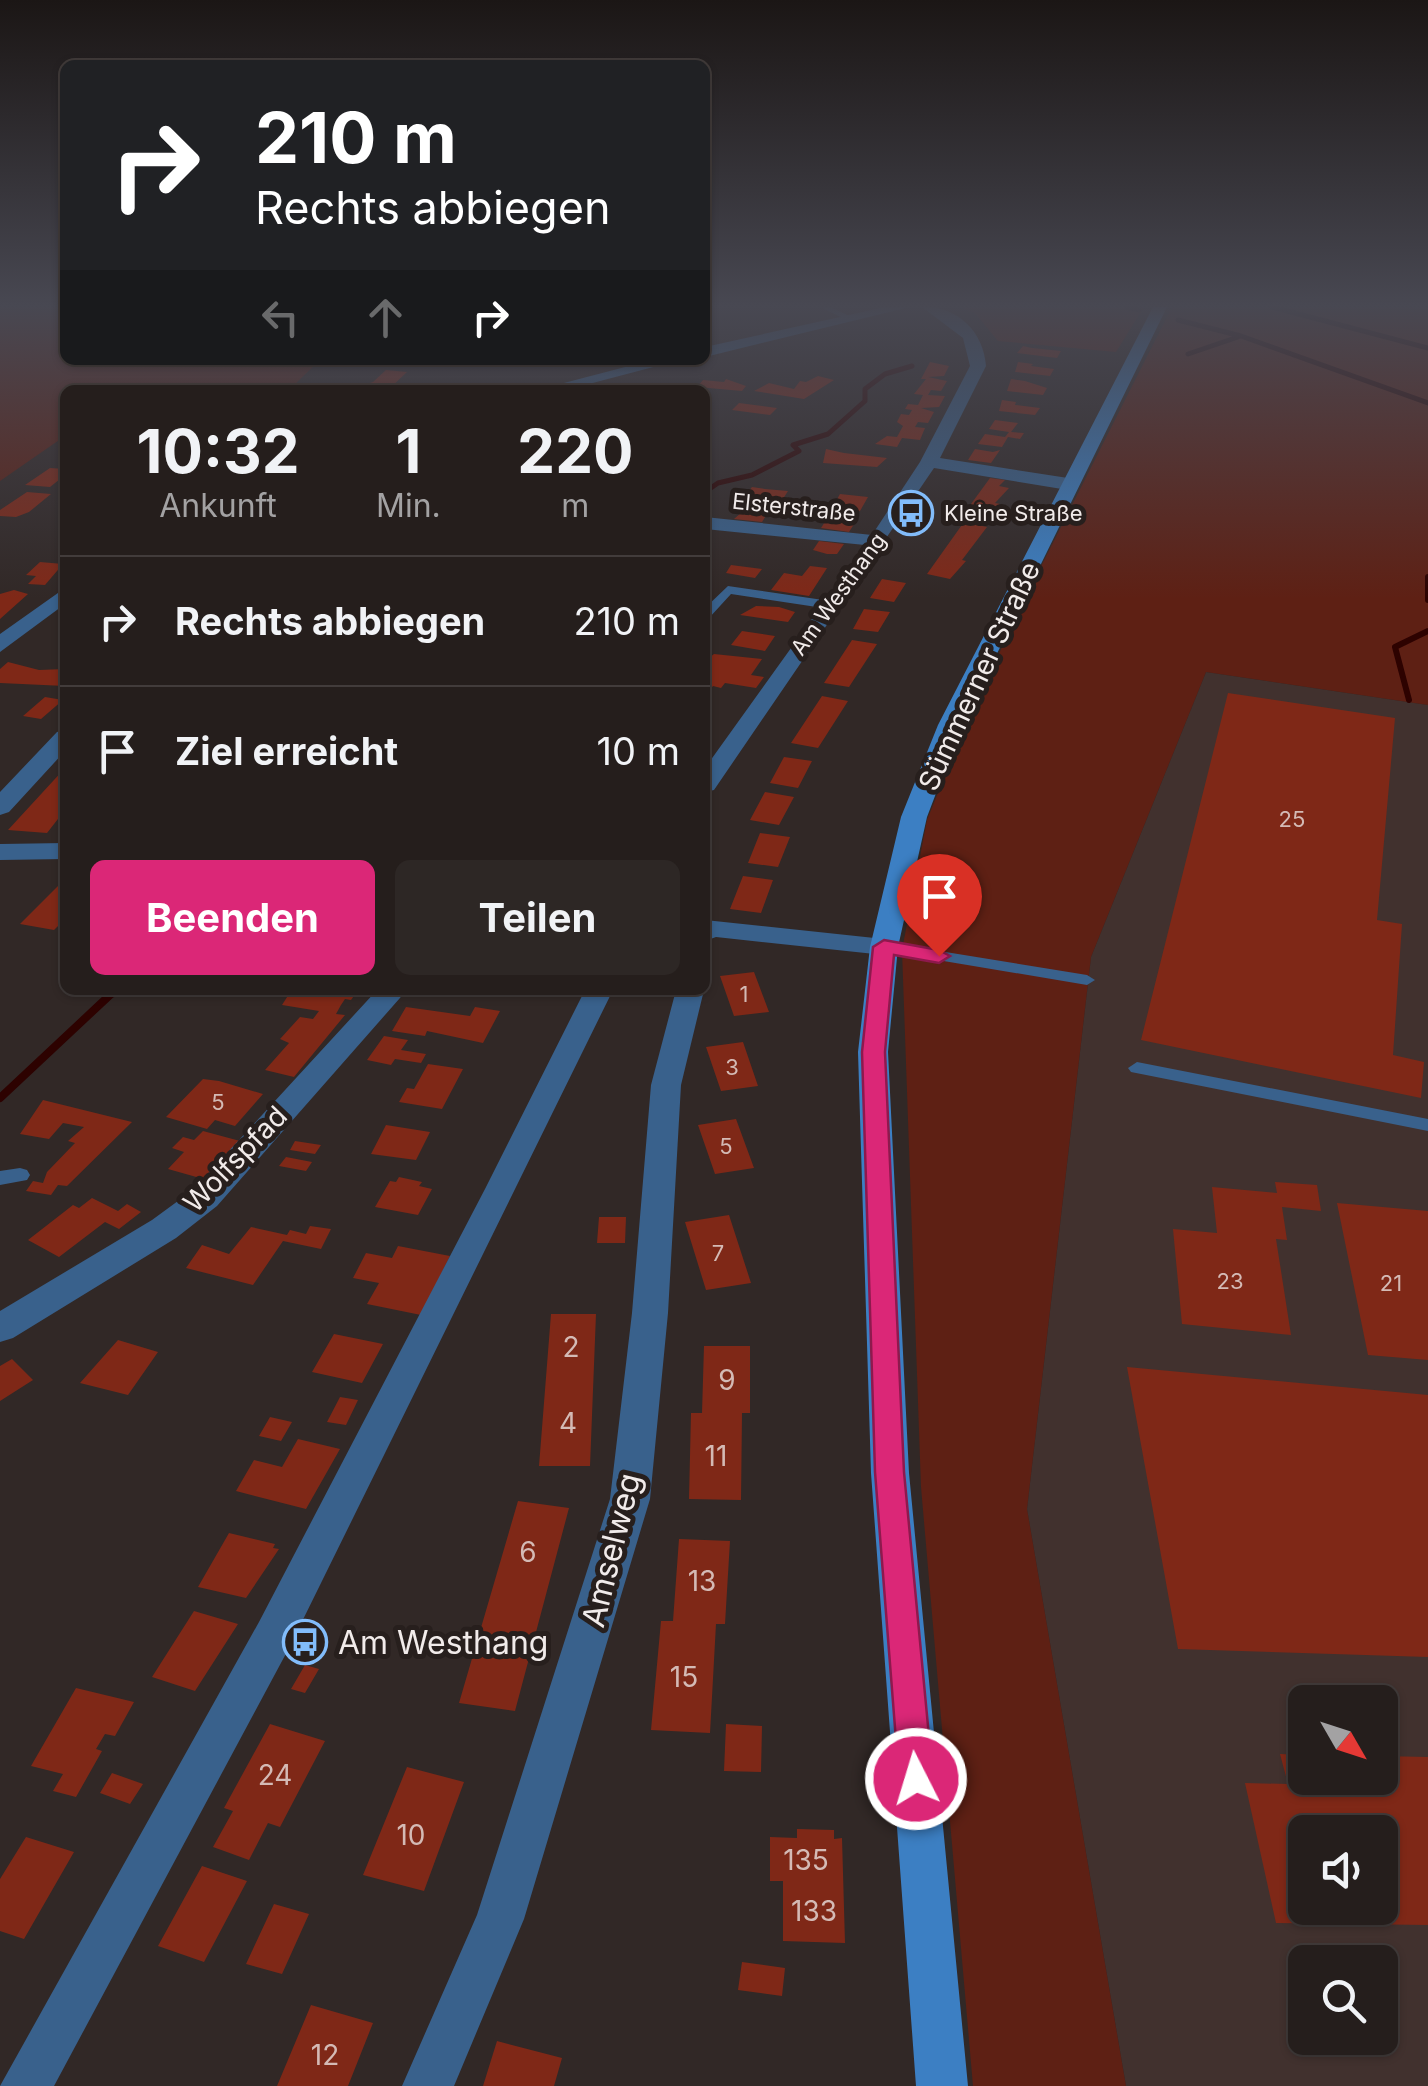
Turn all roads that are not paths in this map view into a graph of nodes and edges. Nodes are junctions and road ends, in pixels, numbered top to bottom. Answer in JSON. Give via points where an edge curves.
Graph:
{"nodes":[{"id":1,"x":958,"y":404,"type":"edge"},
{"id":2,"x":1109,"y":404,"type":"edge"},
{"id":3,"x":929,"y":462,"type":"junction"},
{"id":4,"x":1068,"y":484,"type":"junction"},
{"id":5,"x":710,"y":524,"type":"edge"},
{"id":6,"x":878,"y":541,"type":"junction"},
{"id":7,"x":60,"y":598,"type":"edge"},
{"id":8,"x":830,"y":605,"type":"junction"},
{"id":9,"x":710,"y":610,"type":"edge"},
{"id":10,"x":0,"y":645,"type":"edge"},
{"id":11,"x":60,"y":742,"type":"edge"},
{"id":12,"x":710,"y":778,"type":"edge"},
{"id":13,"x":0,"y":806,"type":"edge"},
{"id":14,"x":60,"y":851,"type":"edge"},
{"id":15,"x":0,"y":852,"type":"edge"},
{"id":16,"x":710,"y":928,"type":"edge"},
{"id":17,"x":884,"y":947,"type":"junction"},
{"id":18,"x":1087,"y":980,"type":"dead end"},
{"id":19,"x":388,"y":995,"type":"edge"},
{"id":20,"x":596,"y":995,"type":"edge"},
{"id":21,"x":689,"y":995,"type":"edge"},
{"id":22,"x":1137,"y":1068,"type":"dead end"},
{"id":23,"x":1428,"y":1125,"type":"edge"},
{"id":24,"x":0,"y":1328,"type":"edge"},
{"id":25,"x":26,"y":2086,"type":"edge"},
{"id":26,"x":428,"y":2086,"type":"edge"},
{"id":27,"x":942,"y":2086,"type":"edge"}],
"edges":[{"from":1,"to":3,"type":"street","name":"Am Westhang"},
{"from":2,"to":4,"type":"main road","name":"Sümmerner Straße"},
{"from":3,"to":4,"type":"street"},
{"from":3,"to":6,"type":"street","name":"Am Westhang"},
{"from":4,"to":17,"type":"main road","name":"Sümmerner Straße","via":[[950,726],[914,817]]},
{"from":5,"to":6,"type":"street","name":"Elsterstraße"},
{"from":6,"to":8,"type":"street","name":"Am Westhang"},
{"from":7,"to":10,"type":"street"},
{"from":8,"to":9,"type":"lane","via":[[728,590]]},
{"from":8,"to":12,"type":"street","name":"Am Westhang"},
{"from":11,"to":13,"type":"street"},
{"from":14,"to":15,"type":"street"},
{"from":16,"to":17,"type":"street"},
{"from":17,"to":18,"type":"lane"},
{"from":17,"to":27,"type":"main road","name":"Sümmerner Straße","via":[[874,1052],[890,1472]]},
{"from":19,"to":24,"type":"street","name":"Wolfspfad","via":[[205,1198]]},
{"from":20,"to":25,"type":"street","via":[[274,1635]]},
{"from":21,"to":26,"type":"street","name":"Amselweg","via":[[666,1085],[630,1499],[500,1919]]},
{"from":22,"to":23,"type":"lane"}]}
